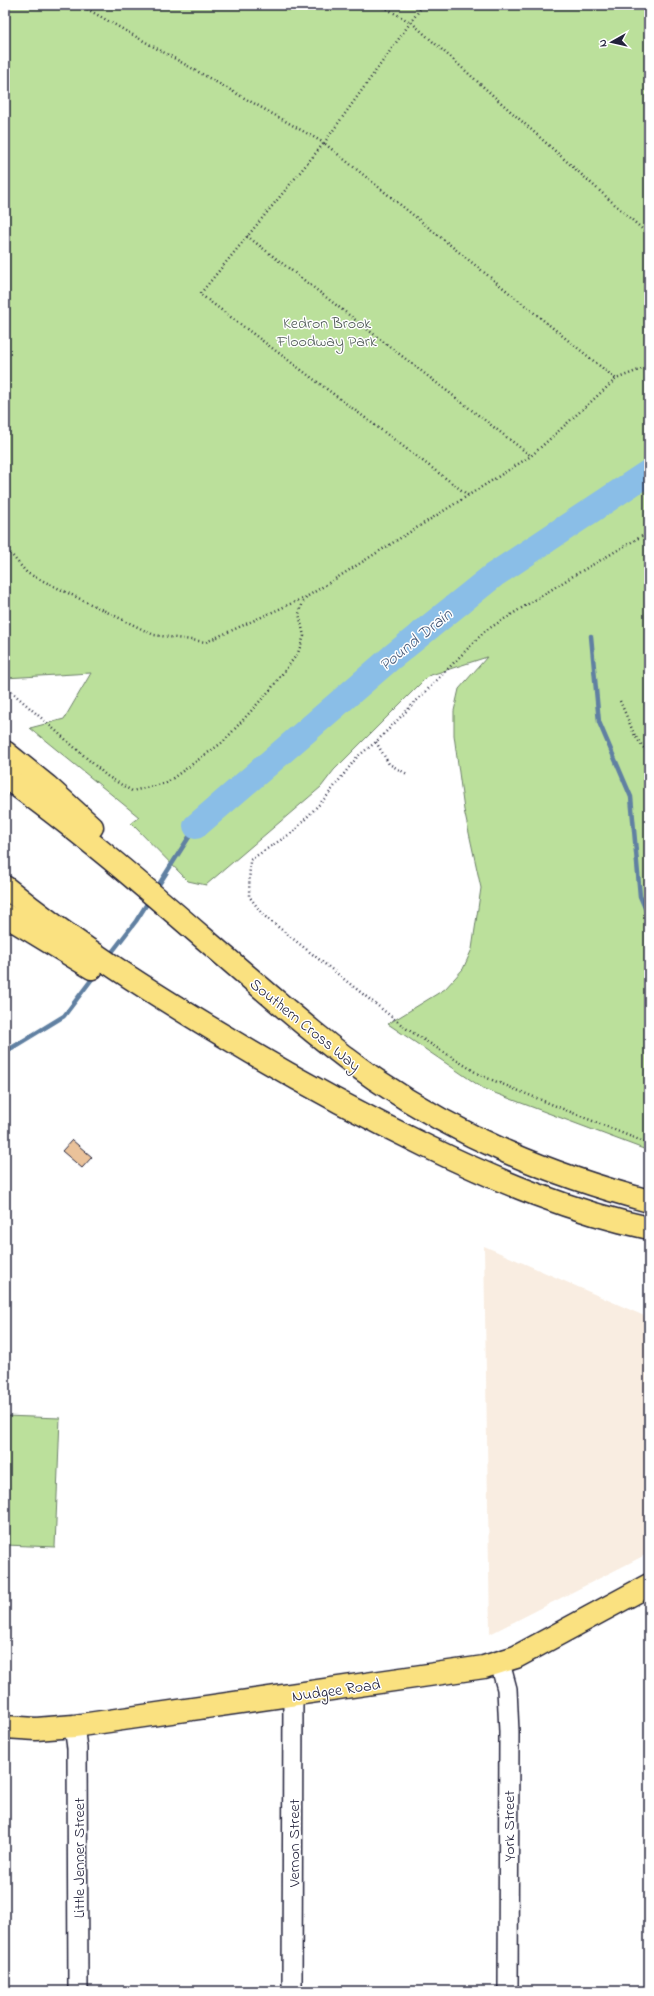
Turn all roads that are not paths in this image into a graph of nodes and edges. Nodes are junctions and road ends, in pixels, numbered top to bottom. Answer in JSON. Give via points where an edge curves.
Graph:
{"nodes":[{"id":1,"x":5,"y":752,"type":"edge"},
{"id":2,"x":5,"y":777,"type":"edge"},
{"id":3,"x":123,"y":863,"type":"junction"},
{"id":4,"x":5,"y":887,"type":"edge"},
{"id":5,"x":5,"y":915,"type":"edge"},
{"id":6,"x":85,"y":955,"type":"junction"},
{"id":7,"x":649,"y":1201,"type":"edge"},
{"id":8,"x":649,"y":1228,"type":"edge"},
{"id":9,"x":649,"y":1586,"type":"edge"},
{"id":10,"x":500,"y":1662,"type":"junction"},
{"id":11,"x":293,"y":1695,"type":"junction"},
{"id":12,"x":74,"y":1726,"type":"junction"},
{"id":13,"x":5,"y":1727,"type":"edge"},
{"id":14,"x":78,"y":1991,"type":"edge"},
{"id":15,"x":292,"y":1991,"type":"edge"},
{"id":16,"x":508,"y":1991,"type":"edge"}],
"edges":[{"from":1,"to":3,"type":"main road","via":[[47,786]]},
{"from":2,"to":3,"type":"main road"},
{"from":3,"to":7,"type":"main road","name":"Southern Cross Way","via":[[138,883],[314,1034],[409,1101],[517,1158],[599,1188]]},
{"from":4,"to":6,"type":"main road"},
{"from":5,"to":6,"type":"main road"},
{"from":6,"to":8,"type":"main road","via":[[126,982],[150,990],[351,1109],[462,1163],[518,1188]]},
{"from":9,"to":10,"type":"main road","name":"Nudgee Road","via":[[516,1657]]},
{"from":10,"to":11,"type":"main road","name":"Nudgee Road","via":[[459,1671]]},
{"from":10,"to":16,"type":"street","name":"York Street","via":[[507,1689],[509,1732]]},
{"from":11,"to":12,"type":"main road","name":"Nudgee Road"},
{"from":11,"to":15,"type":"street","name":"Vernon Street"},
{"from":12,"to":13,"type":"main road","name":"Nudgee Road","via":[[36,1729]]},
{"from":12,"to":14,"type":"street","name":"Little Jenner Street","via":[[77,1748]]}]}
